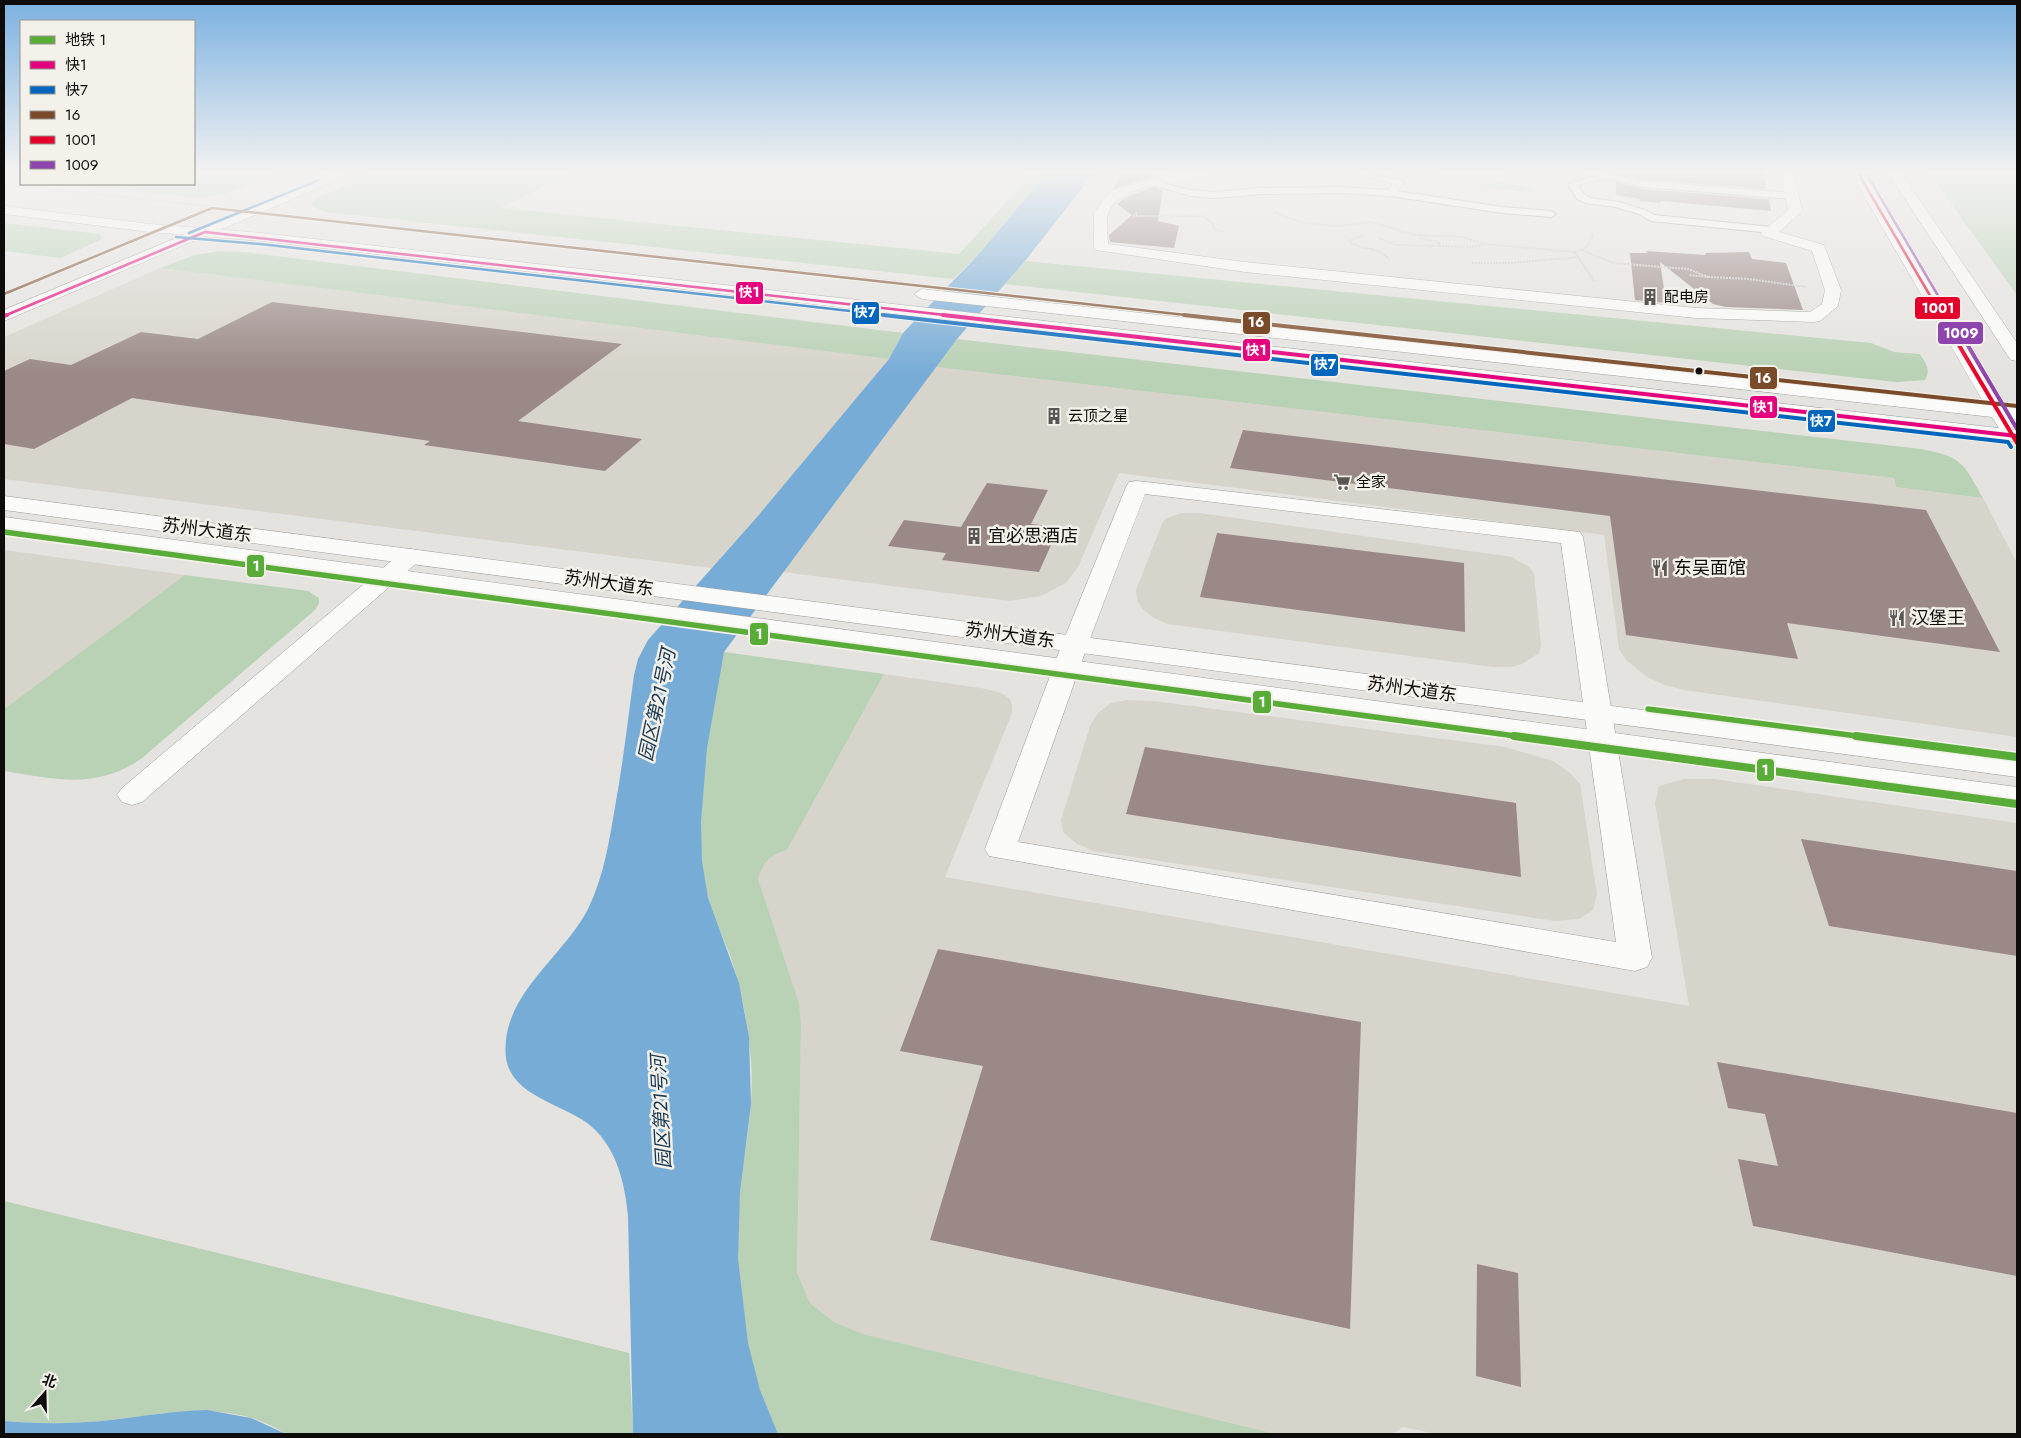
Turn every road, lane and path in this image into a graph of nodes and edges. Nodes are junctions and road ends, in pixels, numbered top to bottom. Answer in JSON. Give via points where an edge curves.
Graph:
{"nodes":[{"id":1,"x":153,"y":240,"type":"edge"},
{"id":2,"x":186,"y":240,"type":"edge"},
{"id":3,"x":276,"y":240,"type":"edge"},
{"id":4,"x":466,"y":240,"type":"edge"},
{"id":5,"x":519,"y":240,"type":"edge"},
{"id":6,"x":1101,"y":240,"type":"edge"},
{"id":7,"x":1352,"y":240,"type":"edge"},
{"id":8,"x":1384,"y":240,"type":"edge"},
{"id":9,"x":1430,"y":240,"type":"edge"},
{"id":10,"x":1473,"y":240,"type":"edge"},
{"id":11,"x":1590,"y":240,"type":"edge"},
{"id":12,"x":1801,"y":240,"type":"edge"},
{"id":13,"x":1900,"y":240,"type":"edge"},
{"id":14,"x":1940,"y":240,"type":"edge"},
{"id":15,"x":1484,"y":244,"type":"junction"},
{"id":16,"x":1439,"y":246,"type":"junction"},
{"id":17,"x":1581,"y":250,"type":"junction"},
{"id":18,"x":1579,"y":257,"type":"dead end"},
{"id":19,"x":1472,"y":263,"type":"dead end"},
{"id":20,"x":1689,"y":276,"type":"dead end"},
{"id":21,"x":1708,"y":277,"type":"junction"},
{"id":22,"x":910,"y":283,"type":"dead end"},
{"id":23,"x":1405,"y":284,"type":"junction"},
{"id":24,"x":1834,"y":290,"type":"junction"},
{"id":25,"x":4,"y":302,"type":"edge"},
{"id":26,"x":4,"y":316,"type":"edge"},
{"id":27,"x":2017,"y":356,"type":"edge"},
{"id":28,"x":2008,"y":413,"type":"edge"},
{"id":29,"x":2015,"y":438,"type":"edge"},
{"id":30,"x":4,"y":503,"type":"edge"},
{"id":31,"x":4,"y":524,"type":"edge"},
{"id":32,"x":411,"y":556,"type":"junction"},
{"id":33,"x":389,"y":576,"type":"junction"},
{"id":34,"x":1070,"y":656,"type":"junction"},
{"id":35,"x":1597,"y":713,"type":"junction"},
{"id":36,"x":1602,"y":741,"type":"junction"},
{"id":37,"x":2017,"y":768,"type":"edge"},
{"id":38,"x":132,"y":795,"type":"dead end"},
{"id":39,"x":2017,"y":797,"type":"edge"}],
"edges":[{"from":1,"to":25,"type":"main road"},
{"from":2,"to":26,"type":"main road"},
{"from":3,"to":29,"type":"main road"},
{"from":4,"to":28,"type":"main road","via":[[993,302]]},
{"from":5,"to":22,"type":"path"},
{"from":6,"to":23,"type":"main road","via":[[1101,247]]},
{"from":7,"to":23,"type":"path","via":[[1357,247],[1378,248],[1402,270]]},
{"from":8,"to":16,"type":"path","via":[[1396,245]]},
{"from":9,"to":16,"type":"path"},
{"from":10,"to":15,"type":"path"},
{"from":11,"to":17,"type":"path"},
{"from":12,"to":24,"type":"main road","via":[[1819,248]]},
{"from":13,"to":28,"type":"main road"},
{"from":14,"to":27,"type":"main road"},
{"from":15,"to":16,"type":"path"},
{"from":15,"to":17,"type":"path"},
{"from":17,"to":21,"type":"path","via":[[1613,263],[1688,269]]},
{"from":18,"to":19,"type":"path"},
{"from":20,"to":21,"type":"path"},
{"from":21,"to":24,"type":"path"},
{"from":23,"to":24,"type":"main road","via":[[1696,313],[1814,317],[1830,306]]},
{"from":28,"to":29,"type":"main road"},
{"from":30,"to":32,"type":"main road","name":"苏州大道东"},
{"from":31,"to":33,"type":"main road","name":"苏州大道东"},
{"from":32,"to":33,"type":"main road"},
{"from":32,"to":34,"type":"main road","name":"苏州大道东","via":[[774,604]]},
{"from":33,"to":34,"type":"main road","name":"苏州大道东","via":[[757,627]]},
{"from":33,"to":38,"type":"main road"},
{"from":34,"to":35,"type":"main road","name":"苏州大道东"},
{"from":34,"to":35,"type":"main road","via":[[1137,487],[1572,537]]},
{"from":34,"to":36,"type":"main road","name":"苏州大道东"},
{"from":34,"to":36,"type":"main road","via":[[1000,849],[1635,958]]},
{"from":35,"to":36,"type":"main road"},
{"from":35,"to":37,"type":"main road","name":"苏州大道东"},
{"from":36,"to":39,"type":"main road","name":"苏州大道东"}]}
